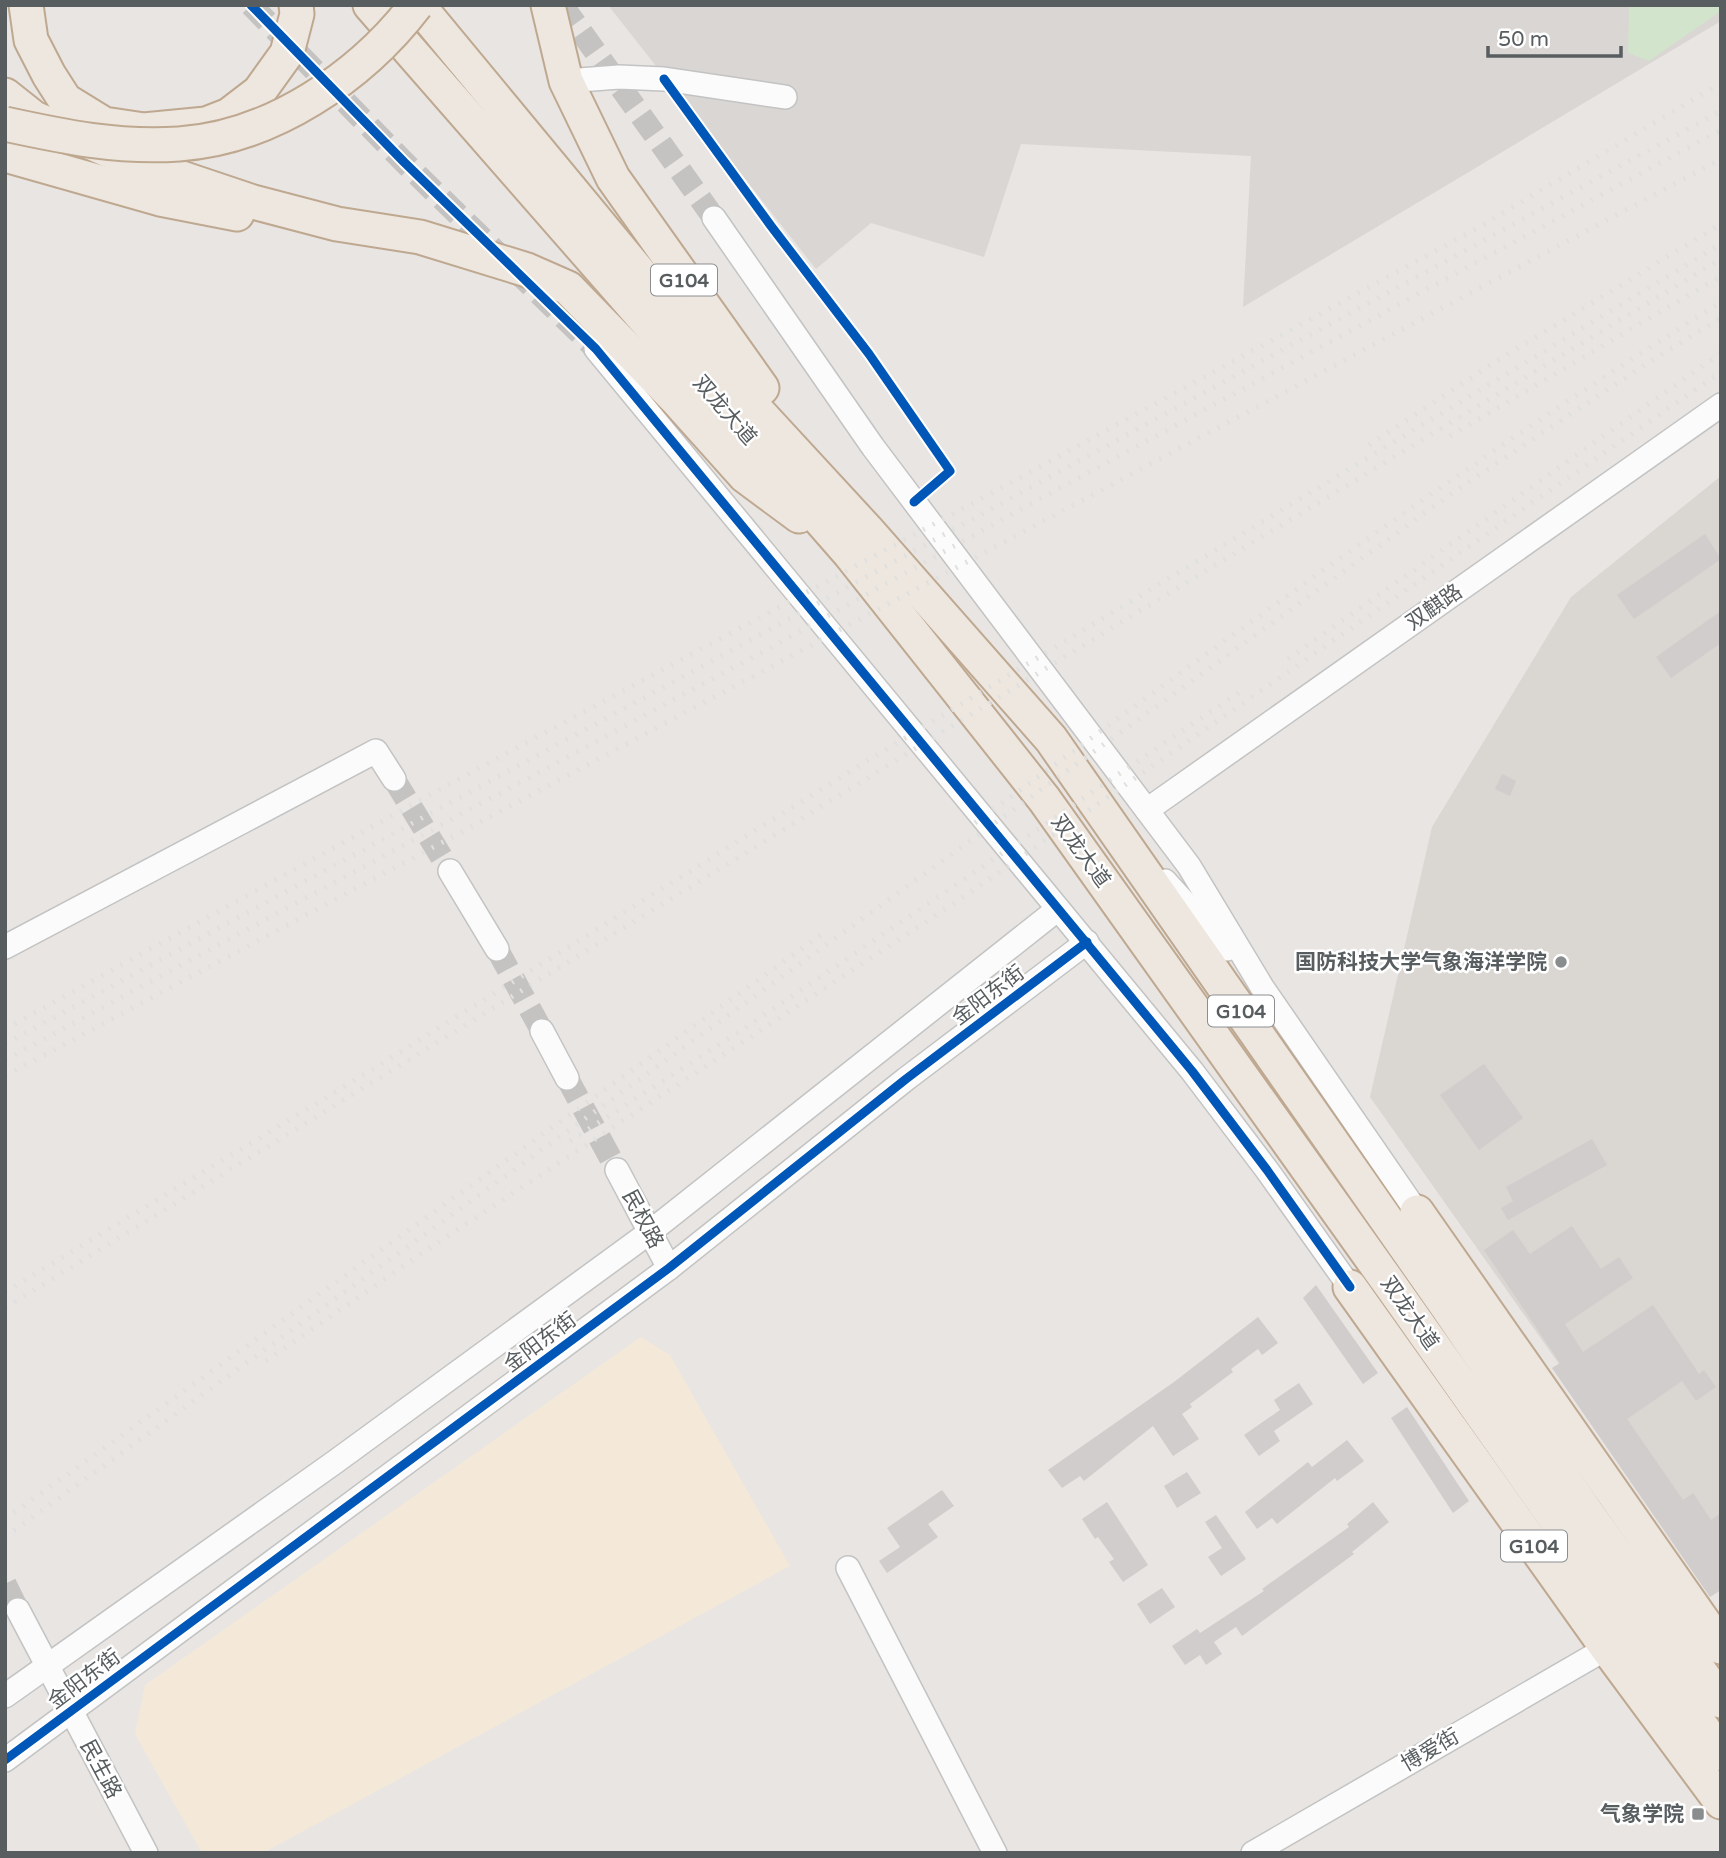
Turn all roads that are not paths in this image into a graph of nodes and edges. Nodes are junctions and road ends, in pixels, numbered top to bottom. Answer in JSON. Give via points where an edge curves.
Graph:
{"nodes":[{"id":1,"x":26,"y":5,"type":"edge"},
{"id":2,"x":296,"y":5,"type":"edge"},
{"id":3,"x":370,"y":5,"type":"edge"},
{"id":4,"x":417,"y":5,"type":"edge"},
{"id":5,"x":548,"y":5,"type":"edge"},
{"id":6,"x":566,"y":81,"type":"junction"},
{"id":7,"x":5,"y":95,"type":"edge"},
{"id":8,"x":785,"y":97,"type":"dead end"},
{"id":9,"x":5,"y":124,"type":"edge"},
{"id":10,"x":5,"y":155,"type":"edge"},
{"id":11,"x":714,"y":218,"type":"tunnel mouth"},
{"id":12,"x":365,"y":229,"type":"junction"},
{"id":13,"x":596,"y":349,"type":"tunnel mouth"},
{"id":14,"x":1721,"y":405,"type":"edge"},
{"id":15,"x":858,"y":542,"type":"junction"},
{"id":16,"x":394,"y":779,"type":"tunnel mouth"},
{"id":17,"x":1097,"y":806,"type":"junction"},
{"id":18,"x":1147,"y":810,"type":"junction"},
{"id":19,"x":450,"y":872,"type":"tunnel mouth"},
{"id":20,"x":1058,"y":909,"type":"junction"},
{"id":21,"x":1087,"y":942,"type":"junction"},
{"id":22,"x":5,"y":947,"type":"edge"},
{"id":23,"x":497,"y":949,"type":"tunnel mouth"},
{"id":24,"x":1262,"y":987,"type":"junction"},
{"id":25,"x":542,"y":1031,"type":"tunnel mouth"},
{"id":26,"x":567,"y":1077,"type":"tunnel mouth"},
{"id":27,"x":617,"y":1170,"type":"tunnel mouth"},
{"id":28,"x":1417,"y":1212,"type":"joint"},
{"id":29,"x":650,"y":1232,"type":"junction"},
{"id":30,"x":669,"y":1268,"type":"junction"},
{"id":31,"x":1350,"y":1287,"type":"joint"},
{"id":32,"x":1575,"y":1522,"type":"junction"},
{"id":33,"x":848,"y":1568,"type":"dead end"},
{"id":34,"x":18,"y":1610,"type":"tunnel mouth"},
{"id":35,"x":1721,"y":1647,"type":"edge"},
{"id":36,"x":1607,"y":1648,"type":"junction"},
{"id":37,"x":47,"y":1667,"type":"junction"},
{"id":38,"x":5,"y":1696,"type":"edge"},
{"id":39,"x":1721,"y":1702,"type":"edge"},
{"id":40,"x":70,"y":1711,"type":"junction"},
{"id":41,"x":1721,"y":1754,"type":"edge"},
{"id":42,"x":5,"y":1760,"type":"edge"},
{"id":43,"x":1721,"y":1802,"type":"edge"},
{"id":44,"x":146,"y":1853,"type":"edge"},
{"id":45,"x":995,"y":1853,"type":"edge"},
{"id":46,"x":1253,"y":1853,"type":"edge"}],
"edges":[{"from":1,"to":2,"type":"highway","via":[[31,40],[65,100],[104,124],[144,130],[206,124],[229,115],[259,92],[287,53]]},
{"from":3,"to":15,"type":"highway","name":"双龙大道"},
{"from":4,"to":9,"type":"highway","bridge":true,"via":[[375,49],[304,103],[266,123],[211,139],[123,144],[65,138]]},
{"from":4,"to":15,"type":"highway","name":"双龙大道"},
{"from":5,"to":6,"type":"highway","number":"G104"},
{"from":6,"to":8,"type":"street","via":[[664,79]]},
{"from":6,"to":15,"type":"highway","number":"G104","via":[[613,178],[726,339]]},
{"from":7,"to":12,"type":"highway","number":"G104","bridge":true,"via":[[34,118],[140,164],[253,202]]},
{"from":10,"to":12,"type":"highway","via":[[212,210]]},
{"from":11,"to":18,"type":"street","via":[[873,447]]},
{"from":12,"to":15,"type":"highway","number":"G104","via":[[420,237],[527,270],[568,288],[746,476]]},
{"from":13,"to":20,"type":"street"},
{"from":14,"to":18,"type":"street","name":"双麒路"},
{"from":15,"to":17,"type":"highway","name":"双龙大道","number":"G104","via":[[1051,740]]},
{"from":15,"to":32,"type":"highway","name":"双龙大道","number":"G104","via":[[1378,1267]]},
{"from":16,"to":22,"type":"street","via":[[376,751]]},
{"from":17,"to":24,"type":"street"},
{"from":17,"to":32,"type":"highway","name":"双龙大道","number":"G104","via":[[1448,1308]]},
{"from":18,"to":24,"type":"street","via":[[1189,866]]},
{"from":19,"to":23,"type":"street"},
{"from":20,"to":21,"type":"street"},
{"from":20,"to":29,"type":"street","name":"金阳东街"},
{"from":21,"to":30,"type":"street","name":"金阳东街"},
{"from":21,"to":31,"type":"street","via":[[1192,1071]]},
{"from":24,"to":28,"type":"street"},
{"from":25,"to":26,"type":"street"},
{"from":27,"to":29,"type":"street","name":"民权路"},
{"from":28,"to":35,"type":"highway"},
{"from":29,"to":30,"type":"street","name":"民权路"},
{"from":29,"to":37,"type":"street","name":"金阳东街"},
{"from":30,"to":40,"type":"street","name":"金阳东街"},
{"from":31,"to":36,"type":"highway","name":"双龙大道","number":"G104"},
{"from":32,"to":39,"type":"highway","name":"双龙大道","number":"G104"},
{"from":32,"to":41,"type":"highway","name":"双龙大道","number":"G104"},
{"from":33,"to":45,"type":"street"},
{"from":34,"to":37,"type":"street","name":"民生路"},
{"from":36,"to":43,"type":"highway","name":"双龙大道","number":"G104"},
{"from":36,"to":46,"type":"street","name":"博爱街"},
{"from":37,"to":38,"type":"street","name":"金阳东街"},
{"from":37,"to":40,"type":"street","name":"民生路"},
{"from":40,"to":42,"type":"street","name":"金阳东街"},
{"from":40,"to":44,"type":"street","name":"民生路"}]}
